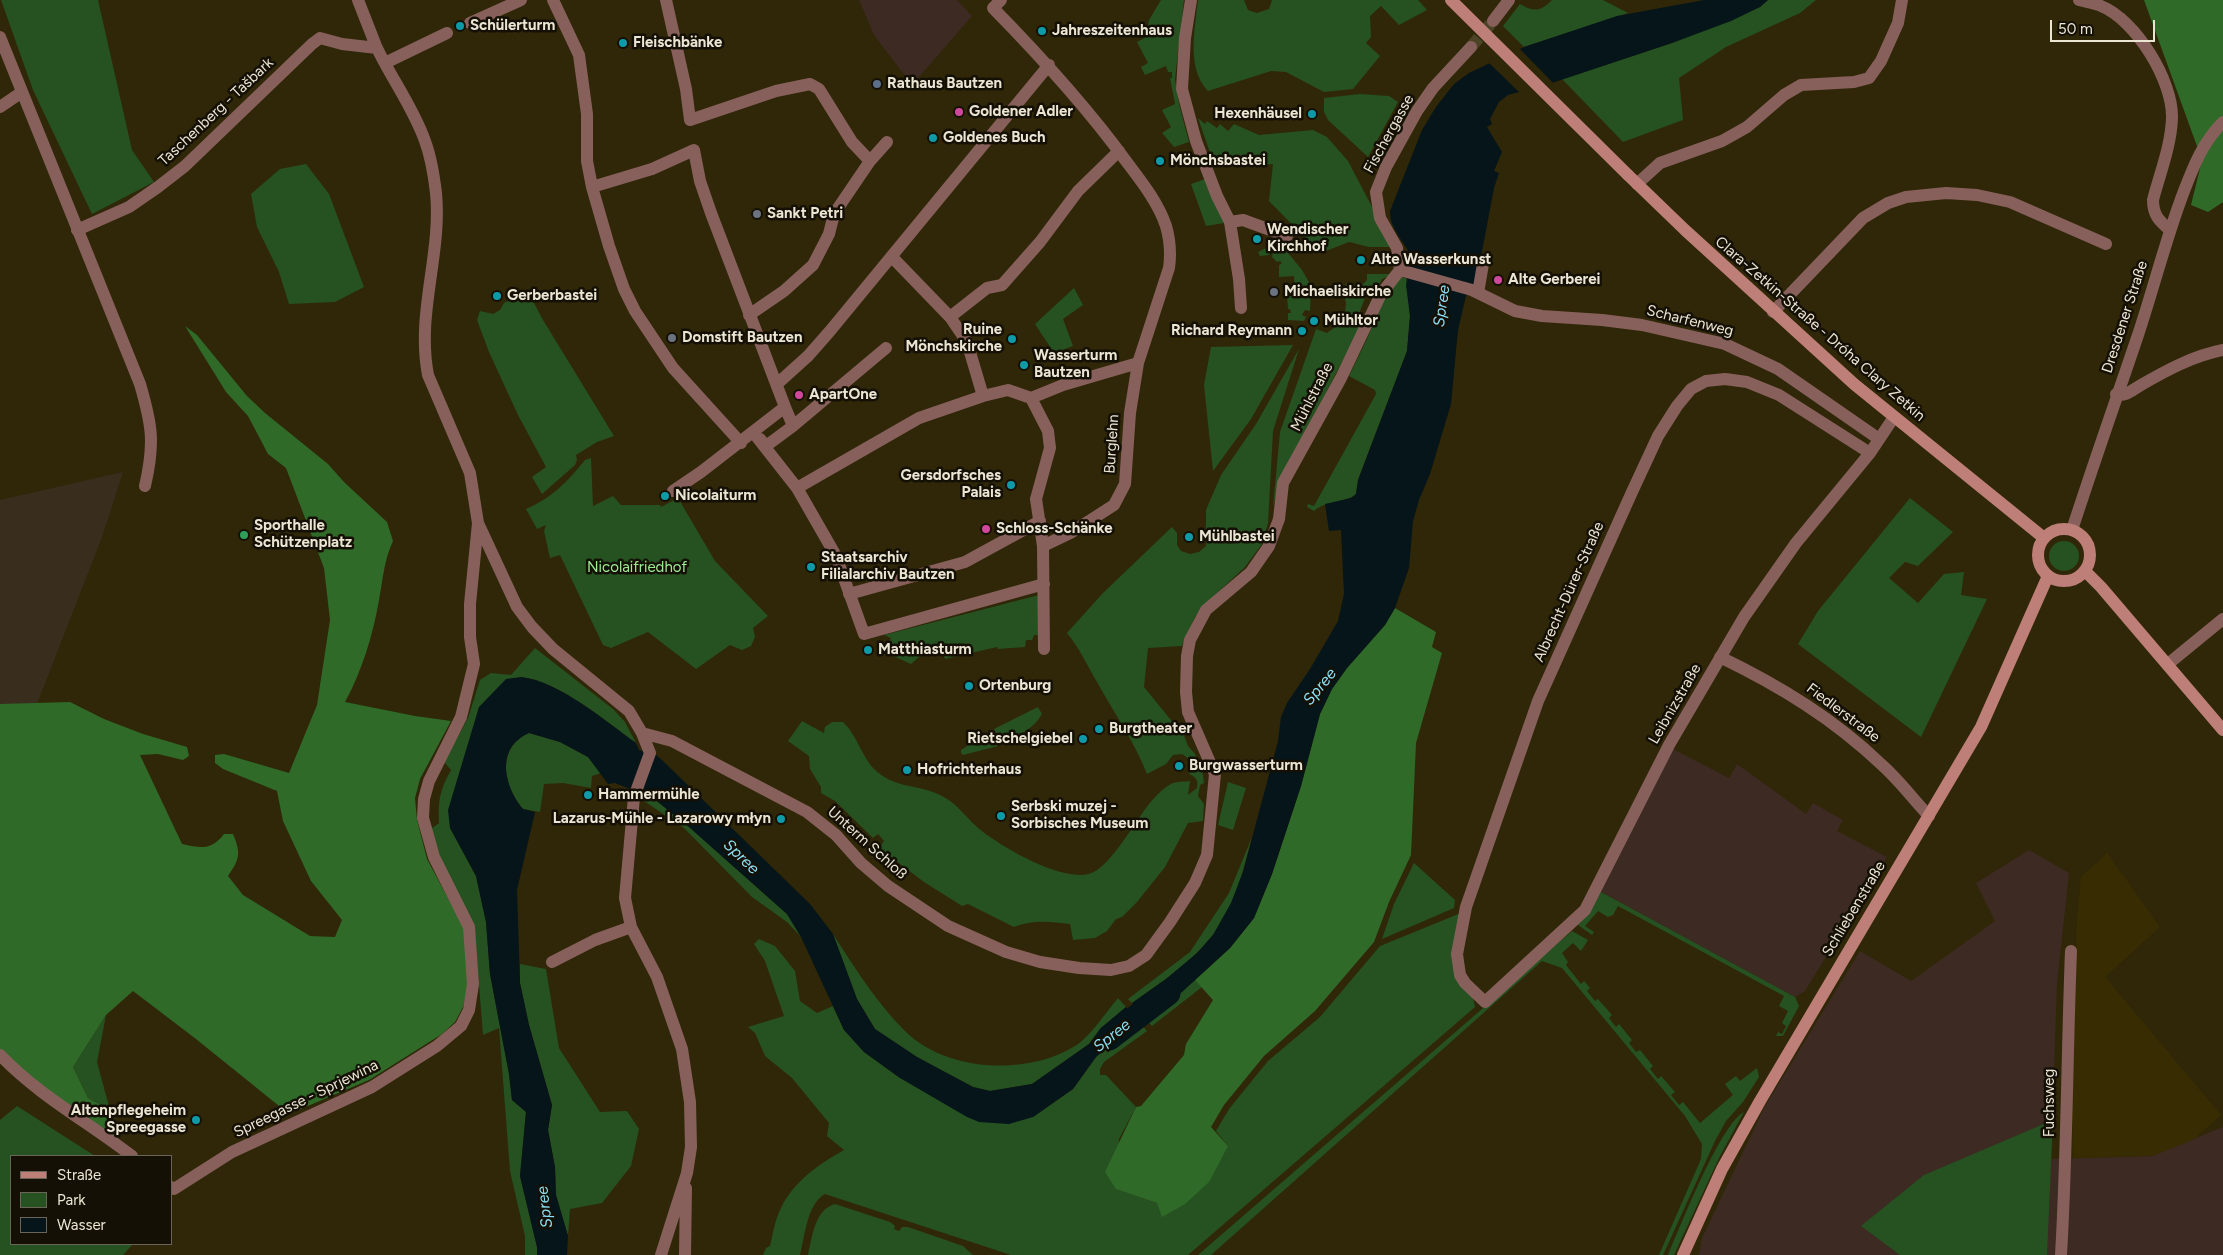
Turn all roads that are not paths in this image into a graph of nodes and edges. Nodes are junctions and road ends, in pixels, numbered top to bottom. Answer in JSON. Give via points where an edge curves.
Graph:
{"nodes":[{"id":1,"x":358,"y":0,"type":"edge"},
{"id":2,"x":521,"y":0,"type":"edge"},
{"id":3,"x":554,"y":0,"type":"edge"},
{"id":4,"x":666,"y":0,"type":"edge"},
{"id":5,"x":1192,"y":0,"type":"edge"},
{"id":6,"x":1451,"y":0,"type":"edge"},
{"id":7,"x":1509,"y":0,"type":"edge"},
{"id":8,"x":1902,"y":0,"type":"edge"},
{"id":9,"x":2079,"y":0,"type":"edge"},
{"id":10,"x":2103,"y":3,"type":"edge"},
{"id":11,"x":997,"y":4,"type":"edge"},
{"id":12,"x":1493,"y":21,"type":"tunnel mouth"},
{"id":13,"x":470,"y":23,"type":"dead end"},
{"id":14,"x":447,"y":33,"type":"dead end"},
{"id":15,"x":0,"y":38,"type":"edge"},
{"id":16,"x":377,"y":48,"type":"junction"},
{"id":17,"x":1471,"y":48,"type":"tunnel mouth"},
{"id":18,"x":385,"y":63,"type":"junction"},
{"id":19,"x":1049,"y":65,"type":"junction"},
{"id":20,"x":22,"y":92,"type":"junction"},
{"id":21,"x":0,"y":107,"type":"edge"},
{"id":22,"x":2223,"y":122,"type":"edge"},
{"id":23,"x":888,"y":142,"type":"dead end"},
{"id":24,"x":1119,"y":151,"type":"junction"},
{"id":25,"x":870,"y":161,"type":"junction"},
{"id":26,"x":1632,"y":179,"type":"junction"},
{"id":27,"x":592,"y":187,"type":"junction"},
{"id":28,"x":1230,"y":222,"type":"junction"},
{"id":29,"x":77,"y":230,"type":"junction"},
{"id":30,"x":2170,"y":230,"type":"junction"},
{"id":31,"x":1287,"y":236,"type":"dead end"},
{"id":32,"x":2106,"y":244,"type":"dead end"},
{"id":33,"x":892,"y":257,"type":"junction"},
{"id":34,"x":1483,"y":264,"type":"dead end"},
{"id":35,"x":1403,"y":271,"type":"junction"},
{"id":36,"x":1475,"y":291,"type":"junction"},
{"id":37,"x":1241,"y":308,"type":"dead end"},
{"id":38,"x":1773,"y":312,"type":"junction"},
{"id":39,"x":749,"y":315,"type":"junction"},
{"id":40,"x":950,"y":317,"type":"junction"},
{"id":41,"x":886,"y":348,"type":"dead end"},
{"id":42,"x":2223,"y":350,"type":"edge"},
{"id":43,"x":1138,"y":362,"type":"junction"},
{"id":44,"x":777,"y":384,"type":"junction"},
{"id":45,"x":2116,"y":394,"type":"junction"},
{"id":46,"x":983,"y":396,"type":"junction"},
{"id":47,"x":1031,"y":398,"type":"junction"},
{"id":48,"x":1894,"y":417,"type":"junction"},
{"id":49,"x":793,"y":426,"type":"dead end"},
{"id":50,"x":753,"y":432,"type":"junction"},
{"id":51,"x":1879,"y":439,"type":"junction"},
{"id":52,"x":741,"y":442,"type":"junction"},
{"id":53,"x":1870,"y":453,"type":"junction"},
{"id":54,"x":145,"y":486,"type":"dead end"},
{"id":55,"x":797,"y":488,"type":"junction"},
{"id":56,"x":673,"y":491,"type":"dead end"},
{"id":57,"x":1040,"y":521,"type":"junction"},
{"id":58,"x":478,"y":523,"type":"junction"},
{"id":59,"x":2072,"y":530,"type":"junction"},
{"id":60,"x":2044,"y":538,"type":"junction"},
{"id":61,"x":1043,"y":546,"type":"junction"},
{"id":62,"x":1269,"y":546,"type":"joint"},
{"id":63,"x":2085,"y":571,"type":"junction"},
{"id":64,"x":2048,"y":576,"type":"junction"},
{"id":65,"x":1044,"y":584,"type":"junction"},
{"id":66,"x":849,"y":594,"type":"junction"},
{"id":67,"x":2223,"y":619,"type":"edge"},
{"id":68,"x":1044,"y":647,"type":"dead end"},
{"id":69,"x":1720,"y":656,"type":"junction"},
{"id":70,"x":2168,"y":664,"type":"junction"},
{"id":71,"x":2223,"y":730,"type":"edge"},
{"id":72,"x":642,"y":732,"type":"junction"},
{"id":73,"x":1929,"y":816,"type":"junction"},
{"id":74,"x":631,"y":927,"type":"junction"},
{"id":75,"x":2071,"y":951,"type":"dead end"},
{"id":76,"x":552,"y":962,"type":"dead end"},
{"id":77,"x":1485,"y":1002,"type":"joint"},
{"id":78,"x":0,"y":1055,"type":"edge"},
{"id":79,"x":131,"y":1155,"type":"edge"},
{"id":80,"x":686,"y":1173,"type":"junction"},
{"id":81,"x":173,"y":1188,"type":"edge"},
{"id":82,"x":661,"y":1255,"type":"edge"},
{"id":83,"x":685,"y":1255,"type":"edge"},
{"id":84,"x":1683,"y":1255,"type":"edge"},
{"id":85,"x":2061,"y":1255,"type":"edge"}],
"edges":[{"from":1,"to":16,"type":"street"},
{"from":2,"to":13,"type":"street"},
{"from":3,"to":27,"type":"street","via":[[579,54]]},
{"from":4,"to":25,"type":"street","via":[[690,120],[776,92],[814,84],[852,142]]},
{"from":5,"to":28,"type":"street","via":[[1185,38],[1182,89],[1196,141]]},
{"from":6,"to":26,"type":"main road","name":"Clara-Zetkin-Straße - Dróha Clary Zetkin","bridge":true},
{"from":7,"to":12,"type":"street"},
{"from":8,"to":26,"type":"street","via":[[1898,23],[1881,61],[1869,78],[1801,86],[1784,95],[1747,127],[1722,141],[1660,163]]},
{"from":9,"to":10,"type":"street"},
{"from":10,"to":30,"type":"street","via":[[2121,18],[2152,56],[2170,97],[2171,134],[2153,200],[2157,219]]},
{"from":11,"to":19,"type":"street","name":"Burglehn"},
{"from":14,"to":18,"type":"street"},
{"from":15,"to":20,"type":"street"},
{"from":16,"to":18,"type":"street"},
{"from":16,"to":29,"type":"street","name":"Taschenberg - Tašbark","via":[[320,38],[185,166],[129,207]]},
{"from":17,"to":35,"type":"street","name":"Fischergasse","via":[[1433,88],[1417,111],[1376,192],[1380,218],[1397,248]]},
{"from":18,"to":58,"type":"street","via":[[426,142],[432,166],[437,213],[424,329],[425,357],[428,375],[470,473]]},
{"from":19,"to":24,"type":"street","name":"Burglehn"},
{"from":19,"to":33,"type":"street"},
{"from":20,"to":21,"type":"street"},
{"from":20,"to":29,"type":"street"},
{"from":22,"to":30,"type":"street","name":"Dresdener Straße","via":[[2197,157]]},
{"from":23,"to":25,"type":"street"},
{"from":24,"to":40,"type":"street","via":[[1078,191],[1040,242],[1002,285],[987,288]]},
{"from":24,"to":43,"type":"street","name":"Burglehn","via":[[1152,197],[1166,226],[1171,252],[1169,268]]},
{"from":25,"to":39,"type":"street","via":[[834,214],[829,234],[813,265],[784,291]]},
{"from":26,"to":38,"type":"main road","name":"Clara-Zetkin-Straße - Dróha Clary Zetkin"},
{"from":27,"to":39,"type":"street","via":[[652,169],[694,150],[700,181]]},
{"from":27,"to":52,"type":"street","via":[[609,246],[635,311],[673,368]]},
{"from":28,"to":31,"type":"street","via":[[1243,220]]},
{"from":28,"to":37,"type":"street"},
{"from":29,"to":54,"type":"street","via":[[140,384],[151,423],[151,458]]},
{"from":30,"to":45,"type":"street","name":"Dresdener Straße","via":[[2138,336]]},
{"from":32,"to":38,"type":"street","via":[[2010,202],[1946,193],[1906,197],[1888,203],[1863,218]]},
{"from":33,"to":40,"type":"street"},
{"from":33,"to":44,"type":"street","via":[[808,356]]},
{"from":34,"to":36,"type":"street"},
{"from":35,"to":36,"type":"street","name":"Scharfenweg"},
{"from":35,"to":62,"type":"street","name":"Mühlstraße","via":[[1381,294],[1341,378],[1283,483],[1279,519]]},
{"from":36,"to":51,"type":"street","name":"Scharfenweg","via":[[1515,311],[1642,326],[1725,344],[1778,369]]},
{"from":38,"to":48,"type":"main road","name":"Clara-Zetkin-Straße - Dróha Clary Zetkin"},
{"from":39,"to":44,"type":"street"},
{"from":40,"to":46,"type":"street","via":[[966,342]]},
{"from":41,"to":49,"type":"street"},
{"from":42,"to":45,"type":"street","via":[[2201,355],[2172,368],[2125,395]]},
{"from":43,"to":47,"type":"street"},
{"from":43,"to":61,"type":"street","name":"Burglehn","via":[[1122,491],[1114,505]]},
{"from":44,"to":50,"type":"street","via":[[784,407]]},
{"from":45,"to":59,"type":"street","name":"Dresdener Straße"},
{"from":46,"to":47,"type":"street","via":[[1008,390]]},
{"from":46,"to":55,"type":"street","via":[[919,418]]},
{"from":47,"to":57,"type":"street","via":[[1048,431],[1050,448],[1036,499]]},
{"from":48,"to":51,"type":"street","name":"Leibnizstraße"},
{"from":48,"to":60,"type":"main road","name":"Clara-Zetkin-Straße - Dróha Clary Zetkin"},
{"from":50,"to":52,"type":"street"},
{"from":50,"to":55,"type":"street"},
{"from":51,"to":53,"type":"street","name":"Leibnizstraße"},
{"from":52,"to":56,"type":"street"},
{"from":53,"to":69,"type":"street","name":"Leibnizstraße","via":[[1796,543]]},
{"from":53,"to":77,"type":"street","name":"Albrecht-Dürer-Straße","via":[[1779,395],[1747,382],[1706,380],[1691,389],[1677,406],[1658,436],[1538,701],[1466,907],[1457,954],[1460,975]]},
{"from":55,"to":66,"type":"street","via":[[836,556]]},
{"from":57,"to":61,"type":"street"},
{"from":57,"to":66,"type":"street","via":[[965,562]]},
{"from":58,"to":72,"type":"street","via":[[512,598],[532,627],[553,649],[629,711]]},
{"from":58,"to":81,"type":"street","name":"Spreegasse - Sprjewina","via":[[470,604],[474,664],[461,717],[429,780],[423,818],[434,857],[468,927],[473,984],[469,1010],[461,1026],[436,1046],[372,1087],[232,1152]]},
{"from":59,"to":60,"type":"main road","via":[[2057,530]]},
{"from":59,"to":63,"type":"main road","via":[[2080,534],[2089,548],[2091,556]]},
{"from":60,"to":64,"type":"main road","via":[[2038,553],[2042,570]]},
{"from":61,"to":65,"type":"street"},
{"from":62,"to":72,"type":"street","name":"Unterm Schloß","via":[[1251,572],[1206,610],[1190,640],[1186,692],[1188,712],[1215,774],[1207,855],[1195,883],[1146,955],[1129,966],[1111,970],[1040,962],[1006,952],[948,926],[888,886],[836,835],[807,812],[672,741]]},
{"from":63,"to":64,"type":"main road","via":[[2071,580],[2055,580]]},
{"from":63,"to":70,"type":"main road"},
{"from":64,"to":73,"type":"main road","name":"Schliebenstraße","via":[[1981,727]]},
{"from":65,"to":66,"type":"street","via":[[864,634]]},
{"from":65,"to":68,"type":"street"},
{"from":67,"to":70,"type":"street"},
{"from":69,"to":73,"type":"street","name":"Fiedlerstraße","via":[[1803,701],[1849,735]]},
{"from":69,"to":77,"type":"street","name":"Leibnizstraße","via":[[1668,745],[1585,910]]},
{"from":70,"to":71,"type":"main road"},
{"from":72,"to":74,"type":"street","via":[[650,753],[634,797],[624,898]]},
{"from":73,"to":84,"type":"main road","name":"Schliebenstraße","via":[[1760,1101],[1722,1169]]},
{"from":74,"to":76,"type":"street","via":[[595,940]]},
{"from":74,"to":80,"type":"street","via":[[657,977],[682,1050],[690,1102],[691,1138]]},
{"from":75,"to":85,"type":"street","name":"Fuchsweg","via":[[2065,1108],[2067,1155]]},
{"from":78,"to":79,"type":"street","via":[[37,1088]]},
{"from":80,"to":82,"type":"street"},
{"from":80,"to":83,"type":"street"}]}
